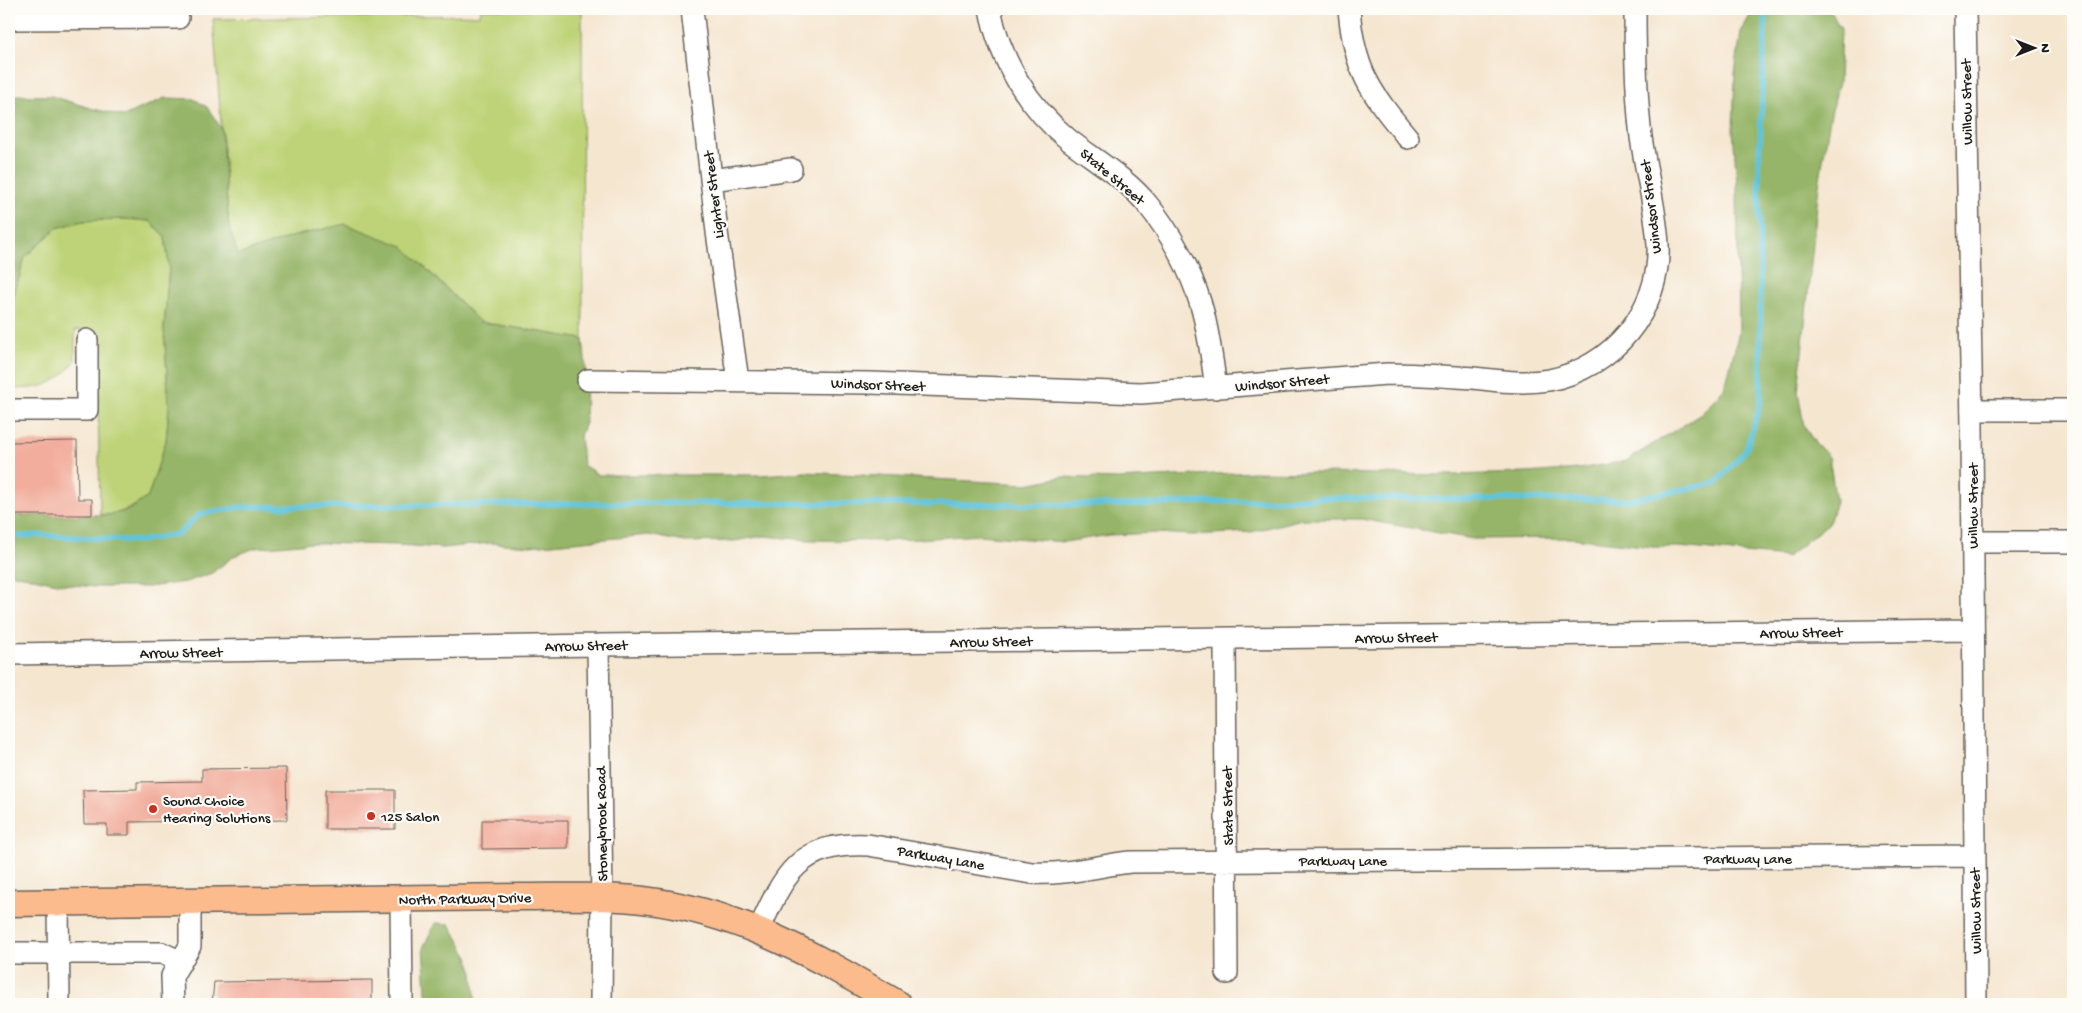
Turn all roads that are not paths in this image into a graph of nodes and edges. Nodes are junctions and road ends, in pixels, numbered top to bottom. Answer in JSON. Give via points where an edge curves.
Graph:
{"nodes":[{"id":1,"x":692,"y":9,"type":"edge"},
{"id":2,"x":990,"y":9,"type":"edge"},
{"id":3,"x":1349,"y":9,"type":"edge"},
{"id":4,"x":1635,"y":9,"type":"edge"},
{"id":5,"x":1965,"y":9,"type":"edge"},
{"id":6,"x":178,"y":18,"type":"dead end"},
{"id":7,"x":9,"y":19,"type":"edge"},
{"id":8,"x":1408,"y":138,"type":"dead end"},
{"id":9,"x":791,"y":169,"type":"dead end"},
{"id":10,"x":711,"y":180,"type":"junction"},
{"id":11,"x":87,"y":340,"type":"dead end"},
{"id":12,"x":588,"y":380,"type":"dead end"},
{"id":13,"x":738,"y":381,"type":"junction"},
{"id":14,"x":1216,"y":388,"type":"junction"},
{"id":15,"x":9,"y":410,"type":"edge"},
{"id":16,"x":1972,"y":410,"type":"junction"},
{"id":17,"x":2073,"y":410,"type":"edge"},
{"id":18,"x":1972,"y":542,"type":"junction"},
{"id":19,"x":2073,"y":542,"type":"edge"},
{"id":20,"x":1972,"y":630,"type":"junction"},
{"id":21,"x":1224,"y":639,"type":"junction"},
{"id":22,"x":598,"y":645,"type":"junction"},
{"id":23,"x":9,"y":654,"type":"edge"},
{"id":24,"x":1974,"y":856,"type":"junction"},
{"id":25,"x":1227,"y":861,"type":"junction"},
{"id":26,"x":602,"y":897,"type":"junction"},
{"id":27,"x":401,"y":898,"type":"junction"},
{"id":28,"x":190,"y":901,"type":"junction"},
{"id":29,"x":58,"y":902,"type":"junction"},
{"id":30,"x":9,"y":903,"type":"edge"},
{"id":31,"x":759,"y":930,"type":"junction"},
{"id":32,"x":9,"y":953,"type":"edge"},
{"id":33,"x":58,"y":953,"type":"junction"},
{"id":34,"x":181,"y":962,"type":"junction"},
{"id":35,"x":1227,"y":973,"type":"dead end"},
{"id":36,"x":59,"y":1004,"type":"edge"},
{"id":37,"x":173,"y":1004,"type":"edge"},
{"id":38,"x":402,"y":1004,"type":"edge"},
{"id":39,"x":601,"y":1004,"type":"edge"},
{"id":40,"x":898,"y":1004,"type":"edge"},
{"id":41,"x":1976,"y":1004,"type":"edge"}],
"edges":[{"from":1,"to":10,"type":"street","name":"Lighter Street"},
{"from":2,"to":14,"type":"street","name":"State Street","via":[[1012,72],[1031,101],[1068,139],[1135,191],[1169,236],[1188,271],[1201,306]]},
{"from":3,"to":8,"type":"street","via":[[1355,49],[1364,78]]},
{"from":4,"to":14,"type":"street","name":"Windsor Street","via":[[1637,95],[1658,255],[1648,300],[1633,327],[1613,350],[1589,366],[1538,381],[1387,374]]},
{"from":5,"to":16,"type":"street","name":"Willow Street"},
{"from":6,"to":7,"type":"street"},
{"from":9,"to":10,"type":"street"},
{"from":10,"to":13,"type":"street","name":"Lighter Street"},
{"from":11,"to":15,"type":"street","via":[[87,410]]},
{"from":12,"to":13,"type":"street","name":"Windsor Street"},
{"from":13,"to":14,"type":"street","name":"Windsor Street","via":[[1141,393]]},
{"from":16,"to":17,"type":"street"},
{"from":16,"to":18,"type":"street","name":"Willow Street"},
{"from":18,"to":19,"type":"street"},
{"from":18,"to":20,"type":"street","name":"Willow Street"},
{"from":20,"to":21,"type":"street","name":"Arrow Street"},
{"from":20,"to":24,"type":"street","name":"Willow Street"},
{"from":21,"to":22,"type":"street","name":"Arrow Street"},
{"from":21,"to":25,"type":"street","name":"State Street"},
{"from":22,"to":23,"type":"street","name":"Arrow Street"},
{"from":22,"to":26,"type":"street","name":"Stoneybrook Road"},
{"from":24,"to":25,"type":"street","name":"Parkway Lane"},
{"from":24,"to":41,"type":"street","name":"Willow Street"},
{"from":25,"to":31,"type":"street","name":"Parkway Lane","via":[[1130,862],[1047,874],[851,844],[808,856],[791,870],[783,879]]},
{"from":25,"to":35,"type":"street","name":"State Street"},
{"from":26,"to":27,"type":"main road","name":"North Parkway Drive"},
{"from":26,"to":31,"type":"main road","name":"North Parkway Drive","via":[[678,906]]},
{"from":26,"to":39,"type":"street","name":"Stoneybrook Road"},
{"from":27,"to":28,"type":"main road","name":"North Parkway Drive"},
{"from":27,"to":38,"type":"street"},
{"from":28,"to":29,"type":"main road","name":"North Parkway Drive"},
{"from":28,"to":34,"type":"street","via":[[190,946]]},
{"from":29,"to":30,"type":"main road","name":"North Parkway Drive"},
{"from":29,"to":33,"type":"street"},
{"from":31,"to":40,"type":"main road","name":"North Parkway Drive","via":[[807,952]]},
{"from":32,"to":33,"type":"street"},
{"from":33,"to":34,"type":"street","via":[[162,953]]},
{"from":33,"to":36,"type":"street"},
{"from":34,"to":37,"type":"street","via":[[172,976]]}]}
